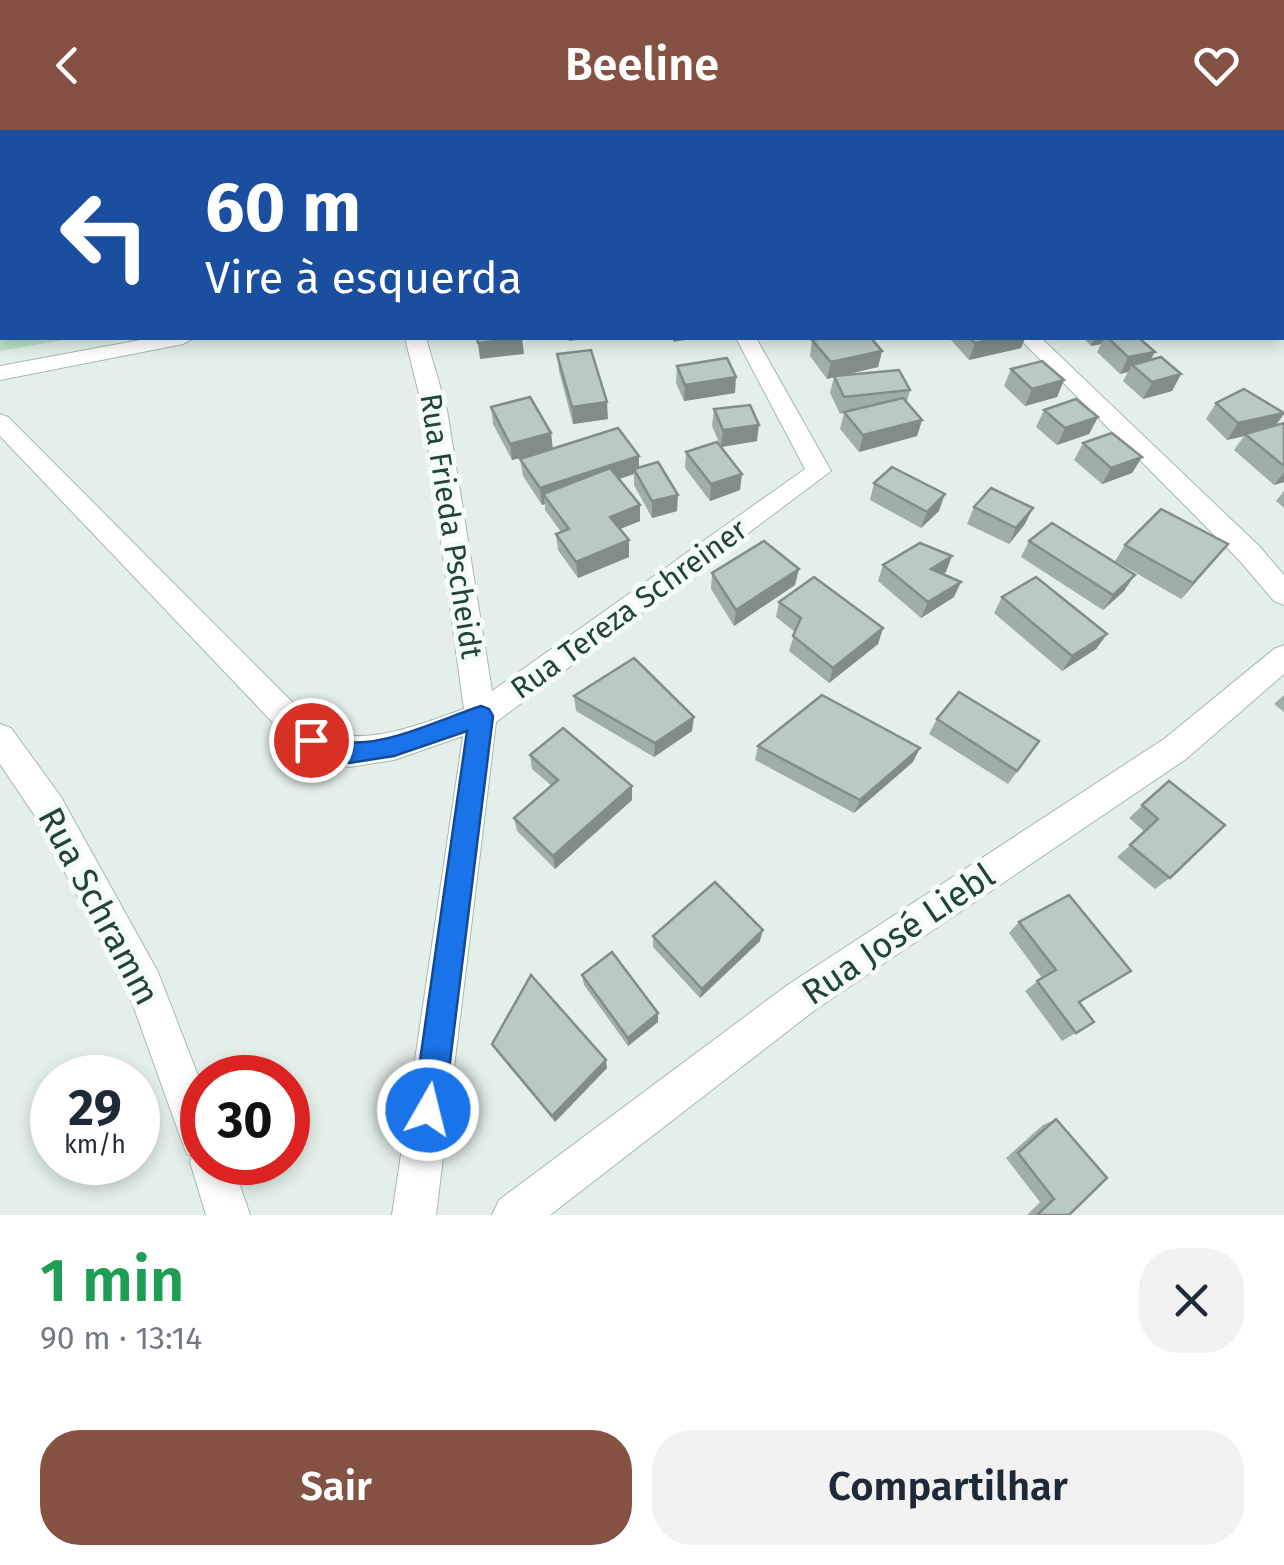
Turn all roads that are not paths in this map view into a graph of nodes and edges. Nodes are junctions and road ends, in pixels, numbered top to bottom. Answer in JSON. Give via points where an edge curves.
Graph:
{"nodes":[{"id":1,"x":173,"y":340,"type":"edge"},
{"id":2,"x":416,"y":340,"type":"edge"},
{"id":3,"x":747,"y":340,"type":"edge"},
{"id":4,"x":1031,"y":340,"type":"edge"},
{"id":5,"x":0,"y":373,"type":"edge"},
{"id":6,"x":0,"y":422,"type":"edge"},
{"id":7,"x":1284,"y":594,"type":"edge"},
{"id":8,"x":1284,"y":657,"type":"edge"},
{"id":9,"x":481,"y":716,"type":"junction"},
{"id":10,"x":0,"y":738,"type":"edge"},
{"id":11,"x":180,"y":1078,"type":"edge"},
{"id":12,"x":218,"y":1185,"type":"edge"},
{"id":13,"x":228,"y":1215,"type":"edge"},
{"id":14,"x":414,"y":1215,"type":"edge"},
{"id":15,"x":514,"y":1215,"type":"edge"}],
"edges":[{"from":1,"to":5,"type":"street"},
{"from":2,"to":9,"type":"street","name":"Rua Frieda Pscheidt","via":[[435,410]]},
{"from":3,"to":9,"type":"street","name":"Rua Tereza Schreiner","via":[[819,471]]},
{"from":4,"to":7,"type":"street"},
{"from":6,"to":9,"type":"street","via":[[311,740],[349,753],[394,746]]},
{"from":8,"to":15,"type":"street","name":"Rua José Liebl","via":[[1175,749],[802,997]]},
{"from":9,"to":14,"type":"street","name":"Rua Tereza Schreiner"},
{"from":10,"to":11,"type":"street","name":"Rua Schramm","via":[[48,808],[146,984]]},
{"from":12,"to":13,"type":"street"}]}
